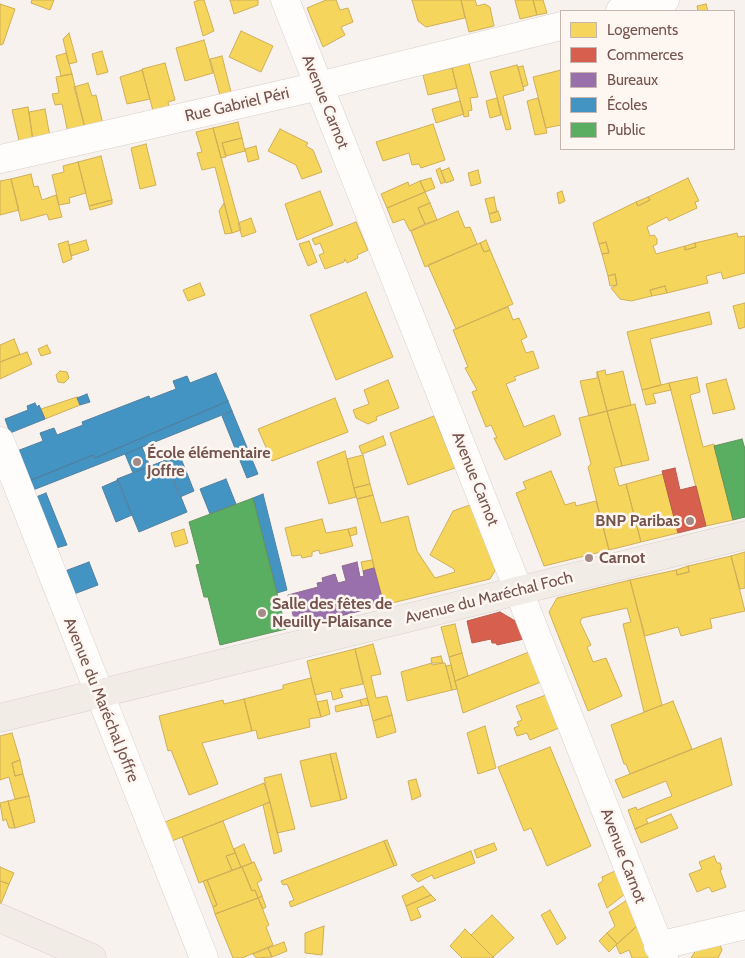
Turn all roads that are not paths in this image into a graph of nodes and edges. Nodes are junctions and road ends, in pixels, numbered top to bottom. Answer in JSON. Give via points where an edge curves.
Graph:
{"nodes":[{"id":1,"x":285,"y":0,"type":"edge"},
{"id":2,"x":665,"y":0,"type":"edge"},
{"id":3,"x":624,"y":10,"type":"edge"},
{"id":4,"x":560,"y":26,"type":"edge"},
{"id":5,"x":319,"y":86,"type":"junction"},
{"id":6,"x":0,"y":159,"type":"edge"},
{"id":7,"x":0,"y":441,"type":"edge"},
{"id":8,"x":745,"y":535,"type":"edge"},
{"id":9,"x":519,"y":591,"type":"junction"},
{"id":10,"x":98,"y":693,"type":"junction"},
{"id":11,"x":0,"y":718,"type":"edge"},
{"id":12,"x":0,"y":918,"type":"edge"},
{"id":13,"x":745,"y":925,"type":"edge"},
{"id":14,"x":661,"y":952,"type":"edge"},
{"id":15,"x":92,"y":958,"type":"edge"},
{"id":16,"x":204,"y":958,"type":"edge"}],
"edges":[{"from":1,"to":5,"type":"street","name":"Avenue Carnot"},
{"from":2,"to":3,"type":"street"},
{"from":4,"to":5,"type":"street","name":"Rue Gabriel Péri"},
{"from":5,"to":6,"type":"street","name":"Rue Gabriel Péri"},
{"from":5,"to":9,"type":"street","name":"Avenue Carnot"},
{"from":7,"to":10,"type":"street","name":"Avenue du Maréchal Joffre"},
{"from":8,"to":9,"type":"main road","name":"Avenue du Maréchal Foch"},
{"from":9,"to":10,"type":"main road","name":"Avenue du Maréchal Foch"},
{"from":9,"to":14,"type":"street","name":"Avenue Carnot"},
{"from":10,"to":11,"type":"main road","name":"Avenue du Maréchal Foch"},
{"from":10,"to":16,"type":"street","name":"Avenue du Maréchal Joffre"},
{"from":12,"to":15,"type":"main road"},
{"from":13,"to":14,"type":"street"}]}
